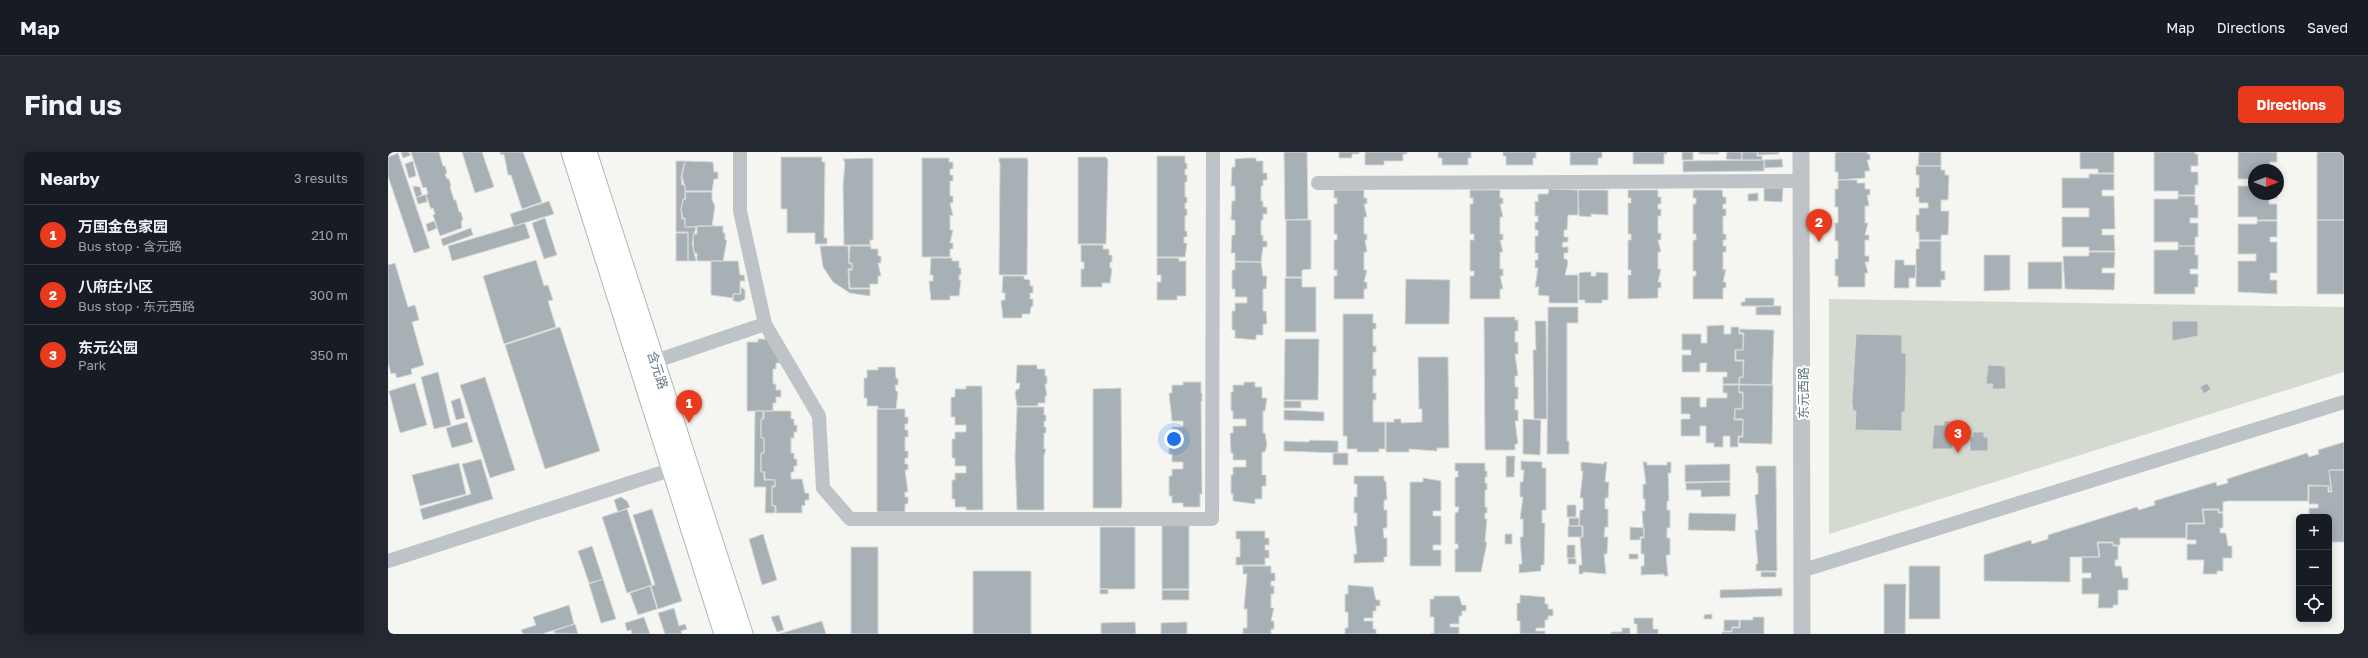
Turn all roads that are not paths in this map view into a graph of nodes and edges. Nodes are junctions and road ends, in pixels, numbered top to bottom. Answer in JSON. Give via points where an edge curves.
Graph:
{"nodes":[{"id":1,"x":571,"y":152,"type":"edge"},
{"id":2,"x":587,"y":152,"type":"edge"},
{"id":3,"x":740,"y":152,"type":"edge"},
{"id":4,"x":1213,"y":152,"type":"edge"},
{"id":5,"x":1801,"y":152,"type":"edge"},
{"id":6,"x":1802,"y":181,"type":"junction"},
{"id":7,"x":1318,"y":183,"type":"dead end"},
{"id":8,"x":765,"y":324,"type":"junction"},
{"id":9,"x":647,"y":364,"type":"junction"},
{"id":10,"x":2344,"y":402,"type":"edge"},
{"id":11,"x":673,"y":469,"type":"junction"},
{"id":12,"x":388,"y":561,"type":"edge"},
{"id":13,"x":1804,"y":570,"type":"junction"},
{"id":14,"x":724,"y":634,"type":"edge"},
{"id":15,"x":743,"y":634,"type":"edge"},
{"id":16,"x":1802,"y":634,"type":"edge"}],
"edges":[{"from":1,"to":9,"type":"main road","name":"含元路"},
{"from":2,"to":9,"type":"main road","name":"含元路"},
{"from":3,"to":8,"type":"street","via":[[740,211]]},
{"from":4,"to":8,"type":"street","via":[[1212,519],[850,519],[823,488],[819,416]]},
{"from":5,"to":6,"type":"street","name":"东元西路"},
{"from":6,"to":7,"type":"street"},
{"from":6,"to":13,"type":"street","name":"东元西路"},
{"from":8,"to":9,"type":"street"},
{"from":9,"to":11,"type":"main road","name":"含元路"},
{"from":9,"to":15,"type":"main road","name":"含元路"},
{"from":10,"to":13,"type":"street"},
{"from":11,"to":12,"type":"street"},
{"from":11,"to":14,"type":"main road","name":"含元路"},
{"from":13,"to":16,"type":"street","name":"东元西路"}]}
